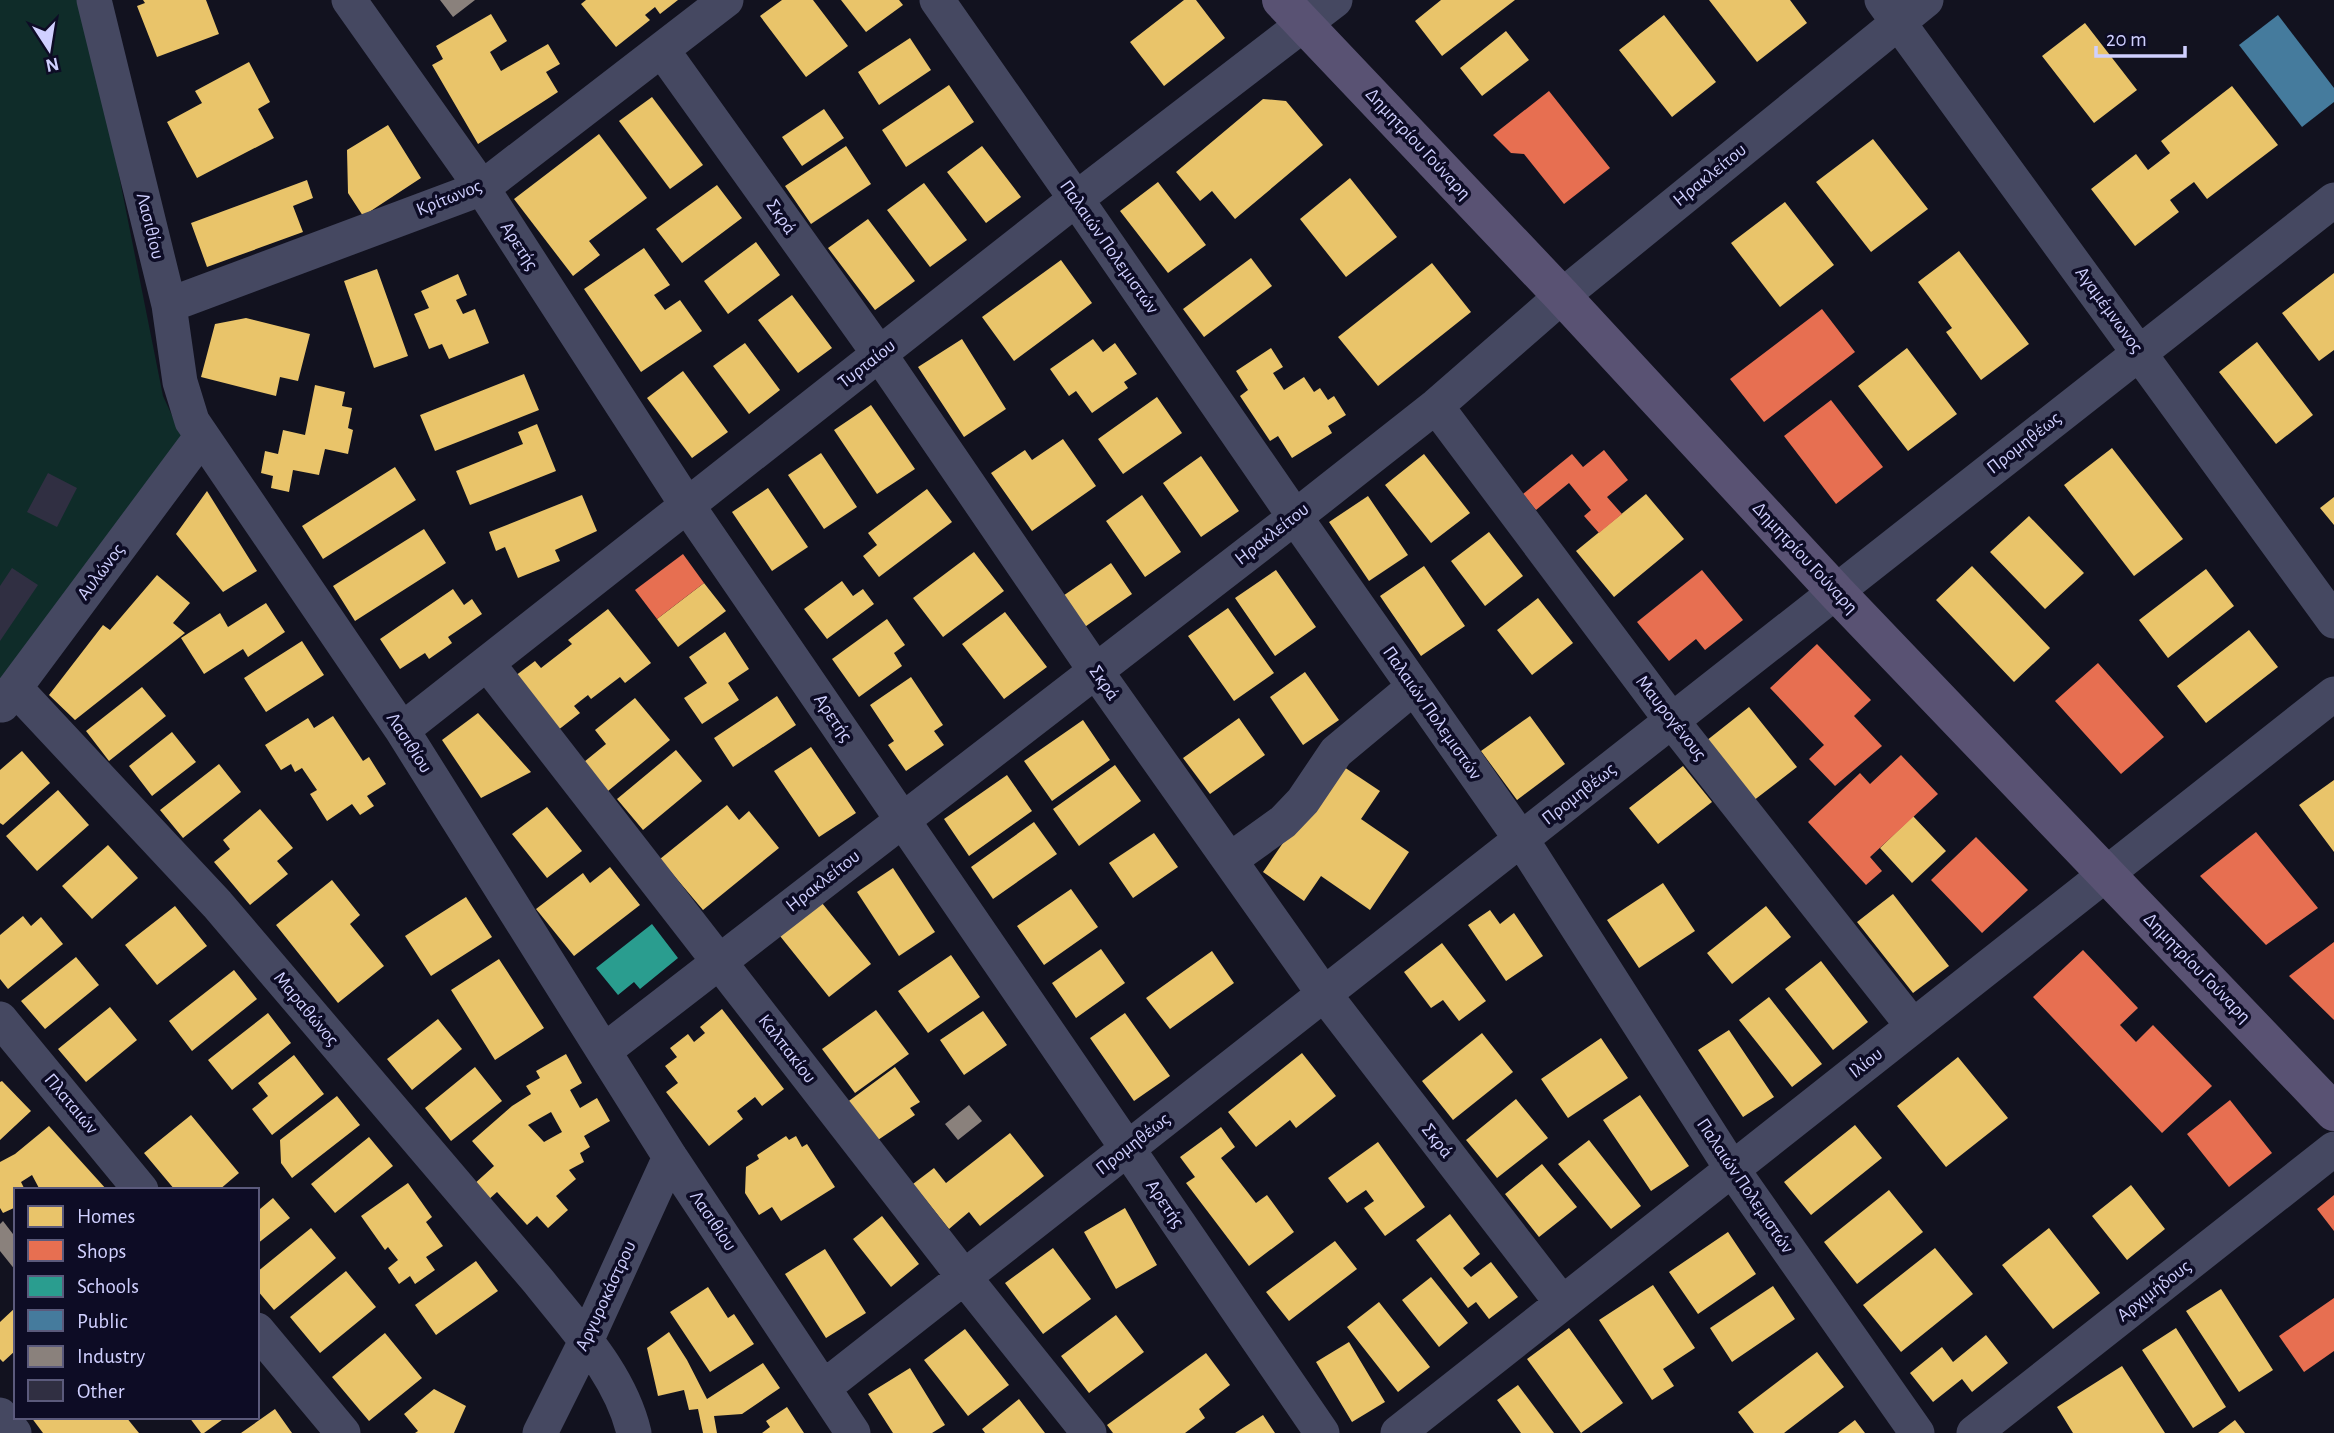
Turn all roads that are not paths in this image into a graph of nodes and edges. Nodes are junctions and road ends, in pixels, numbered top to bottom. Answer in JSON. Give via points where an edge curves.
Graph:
{"nodes":[{"id":1,"x":94,"y":0,"type":"edge"},
{"id":2,"x":349,"y":0,"type":"edge"},
{"id":3,"x":726,"y":0,"type":"edge"},
{"id":4,"x":937,"y":0,"type":"edge"},
{"id":5,"x":1335,"y":0,"type":"edge"},
{"id":6,"x":1926,"y":0,"type":"edge"},
{"id":7,"x":1890,"y":10,"type":"edge"},
{"id":8,"x":1292,"y":12,"type":"edge"},
{"id":9,"x":662,"y":50,"type":"junction"},
{"id":10,"x":482,"y":188,"type":"junction"},
{"id":11,"x":1076,"y":199,"type":"junction"},
{"id":12,"x":2334,"y":200,"type":"edge"},
{"id":13,"x":1562,"y":296,"type":"junction"},
{"id":14,"x":169,"y":305,"type":"junction"},
{"id":15,"x":2140,"y":352,"type":"junction"},
{"id":16,"x":880,"y":355,"type":"junction"},
{"id":17,"x":1436,"y":406,"type":"junction"},
{"id":18,"x":202,"y":436,"type":"junction"},
{"id":19,"x":687,"y":505,"type":"junction"},
{"id":20,"x":1295,"y":517,"type":"junction"},
{"id":21,"x":1836,"y":592,"type":"junction"},
{"id":22,"x":2334,"y":621,"type":"edge"},
{"id":23,"x":487,"y":663,"type":"junction"},
{"id":24,"x":1095,"y":670,"type":"junction"},
{"id":25,"x":1414,"y":687,"type":"junction"},
{"id":26,"x":2334,"y":694,"type":"edge"},
{"id":27,"x":7,"y":698,"type":"edge"},
{"id":28,"x":1672,"y":721,"type":"junction"},
{"id":29,"x":402,"y":730,"type":"junction"},
{"id":30,"x":902,"y":819,"type":"junction"},
{"id":31,"x":1521,"y":839,"type":"junction"},
{"id":32,"x":1230,"y":860,"type":"junction"},
{"id":33,"x":2106,"y":874,"type":"junction"},
{"id":34,"x":719,"y":961,"type":"junction"},
{"id":35,"x":1324,"y":994,"type":"junction"},
{"id":36,"x":0,"y":1019,"type":"edge"},
{"id":37,"x":1913,"y":1026,"type":"junction"},
{"id":38,"x":604,"y":1051,"type":"junction"},
{"id":39,"x":2334,"y":1112,"type":"edge"},
{"id":40,"x":1127,"y":1149,"type":"junction"},
{"id":41,"x":2334,"y":1149,"type":"edge"},
{"id":42,"x":670,"y":1157,"type":"junction"},
{"id":43,"x":1732,"y":1169,"type":"junction"},
{"id":44,"x":139,"y":1188,"type":"edge"},
{"id":45,"x":964,"y":1277,"type":"junction"},
{"id":46,"x":1562,"y":1303,"type":"junction"},
{"id":47,"x":259,"y":1332,"type":"edge"},
{"id":48,"x":586,"y":1341,"type":"junction"},
{"id":49,"x":823,"y":1388,"type":"junction"},
{"id":50,"x":0,"y":1415,"type":"edge"},
{"id":51,"x":14,"y":1433,"type":"edge"},
{"id":52,"x":343,"y":1433,"type":"edge"},
{"id":53,"x":540,"y":1433,"type":"edge"},
{"id":54,"x":635,"y":1433,"type":"edge"},
{"id":55,"x":853,"y":1433,"type":"edge"},
{"id":56,"x":1089,"y":1433,"type":"edge"},
{"id":57,"x":1322,"y":1433,"type":"edge"},
{"id":58,"x":1398,"y":1433,"type":"edge"},
{"id":59,"x":1917,"y":1433,"type":"edge"},
{"id":60,"x":1974,"y":1433,"type":"edge"}],
"edges":[{"from":1,"to":14,"type":"street","name":"Λασιθίου"},
{"from":2,"to":10,"type":"street","name":"Αρετής"},
{"from":3,"to":9,"type":"street","name":"Κρίτωνος"},
{"from":4,"to":11,"type":"street","name":"Παλαιών Πολεμιστών"},
{"from":5,"to":8,"type":"street","name":"Τυρταίου"},
{"from":6,"to":7,"type":"street","name":"Ηρακλείτου"},
{"from":7,"to":13,"type":"street","name":"Ηρακλείτου"},
{"from":7,"to":15,"type":"street","name":"Αγαμέμνωνος"},
{"from":8,"to":11,"type":"street","name":"Τυρταίου"},
{"from":8,"to":13,"type":"main road","name":"Δημητρίου Γούναρη"},
{"from":9,"to":10,"type":"street","name":"Κρίτωνος"},
{"from":9,"to":16,"type":"street","name":"Σκρά"},
{"from":10,"to":14,"type":"street","name":"Κρίτωνος"},
{"from":10,"to":19,"type":"street","name":"Αρετής"},
{"from":11,"to":16,"type":"street","name":"Τυρταίου"},
{"from":11,"to":20,"type":"street","name":"Παλαιών Πολεμιστών"},
{"from":12,"to":15,"type":"street","name":"Προμηθέως"},
{"from":13,"to":17,"type":"street","name":"Ηρακλείτου"},
{"from":13,"to":21,"type":"main road","name":"Δημητρίου Γούναρη"},
{"from":14,"to":18,"type":"street","name":"Λασιθίου","via":[[180,382],[192,421]]},
{"from":15,"to":21,"type":"street","name":"Προμηθέως"},
{"from":15,"to":22,"type":"street","name":"Αγαμέμνωνος"},
{"from":16,"to":19,"type":"street","name":"Τυρταίου"},
{"from":16,"to":24,"type":"street","name":"Σκρά"},
{"from":17,"to":20,"type":"street","name":"Ηρακλείτου"},
{"from":17,"to":28,"type":"street","name":"Μαυρογένους"},
{"from":18,"to":27,"type":"street","name":"Αυλώνος"},
{"from":18,"to":29,"type":"street","name":"Λασιθίου"},
{"from":19,"to":23,"type":"street","name":"Τυρταίου"},
{"from":19,"to":30,"type":"street","name":"Αρετής"},
{"from":20,"to":24,"type":"street","name":"Ηρακλείτου"},
{"from":20,"to":25,"type":"street","name":"Παλαιών Πολεμιστών"},
{"from":21,"to":28,"type":"street","name":"Προμηθέως"},
{"from":21,"to":33,"type":"main road","name":"Δημητρίου Γούναρη"},
{"from":23,"to":29,"type":"street","name":"Τυρταίου"},
{"from":23,"to":34,"type":"street","name":"Καλπακίου"},
{"from":24,"to":30,"type":"street","name":"Ηρακλείτου"},
{"from":24,"to":32,"type":"street","name":"Σκρά"},
{"from":25,"to":31,"type":"street","name":"Παλαιών Πολεμιστών"},
{"from":25,"to":32,"type":"street","via":[[1336,752],[1283,822]]},
{"from":26,"to":33,"type":"street","name":"Ιλίου"},
{"from":27,"to":48,"type":"street","name":"Μαραθώνος","via":[[217,904]]},
{"from":28,"to":31,"type":"street","name":"Προμηθέως"},
{"from":28,"to":37,"type":"street","name":"Μαυρογένους"},
{"from":29,"to":38,"type":"street","name":"Λασιθίου"},
{"from":30,"to":34,"type":"street","name":"Ηρακλείτου"},
{"from":30,"to":40,"type":"street","name":"Αρετής"},
{"from":31,"to":35,"type":"street","name":"Προμηθέως"},
{"from":31,"to":43,"type":"street","name":"Παλαιών Πολεμιστών"},
{"from":32,"to":35,"type":"street","name":"Σκρά"},
{"from":33,"to":37,"type":"street","name":"Ιλίου"},
{"from":33,"to":39,"type":"main road","name":"Δημητρίου Γούναρη"},
{"from":34,"to":38,"type":"street","name":"Ηρακλείτου"},
{"from":34,"to":45,"type":"street","name":"Καλπακίου"},
{"from":35,"to":40,"type":"street","name":"Προμηθέως"},
{"from":35,"to":46,"type":"street","name":"Σκρά"},
{"from":36,"to":44,"type":"street","name":"Πλαταιών"},
{"from":37,"to":43,"type":"street","name":"Ιλίου"},
{"from":38,"to":42,"type":"street","name":"Λασιθίου"},
{"from":40,"to":45,"type":"street","name":"Προμηθέως"},
{"from":40,"to":57,"type":"street","name":"Αρετής"},
{"from":41,"to":60,"type":"street","name":"Αρχιμήδους"},
{"from":42,"to":48,"type":"street","name":"Αργυροκάστρου"},
{"from":42,"to":49,"type":"street","name":"Λασιθίου"},
{"from":43,"to":46,"type":"street","name":"Ιλίου"},
{"from":43,"to":59,"type":"street","name":"Παλαιών Πολεμιστών"},
{"from":45,"to":49,"type":"street","name":"Προμηθέως"},
{"from":45,"to":56,"type":"street","name":"Καλπακίου"},
{"from":46,"to":58,"type":"street","name":"Ιλίου"},
{"from":47,"to":52,"type":"street"},
{"from":48,"to":53,"type":"street","name":"Αργυροκάστρου"},
{"from":48,"to":54,"type":"street","name":"Μαραθώνος","via":[[616,1382]]},
{"from":49,"to":55,"type":"street","name":"Λασιθίου"},
{"from":50,"to":51,"type":"street"}]}
